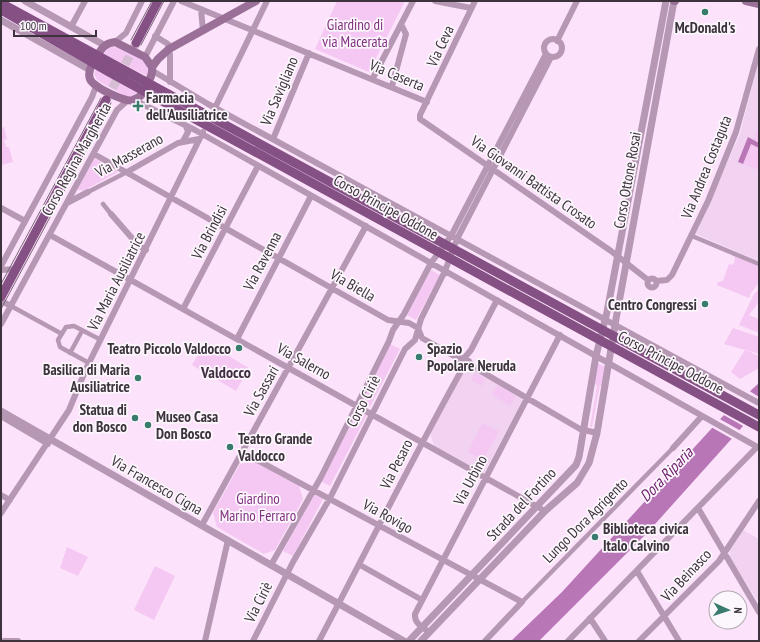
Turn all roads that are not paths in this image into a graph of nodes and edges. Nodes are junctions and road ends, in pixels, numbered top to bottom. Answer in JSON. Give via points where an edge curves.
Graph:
{"nodes":[{"id":1,"x":25,"y":1,"type":"edge"},
{"id":2,"x":85,"y":1,"type":"edge"},
{"id":3,"x":142,"y":1,"type":"edge"},
{"id":4,"x":158,"y":1,"type":"edge"},
{"id":5,"x":174,"y":1,"type":"edge"},
{"id":6,"x":181,"y":1,"type":"edge"},
{"id":7,"x":256,"y":1,"type":"edge"},
{"id":8,"x":267,"y":1,"type":"edge"},
{"id":9,"x":413,"y":1,"type":"edge"},
{"id":10,"x":435,"y":1,"type":"edge"},
{"id":11,"x":475,"y":1,"type":"edge"},
{"id":12,"x":578,"y":1,"type":"edge"},
{"id":13,"x":666,"y":1,"type":"edge"},
{"id":14,"x":674,"y":1,"type":"edge"},
{"id":15,"x":746,"y":1,"type":"edge"},
{"id":16,"x":1,"y":3,"type":"edge"},
{"id":17,"x":34,"y":3,"type":"edge"},
{"id":18,"x":759,"y":4,"type":"edge"},
{"id":19,"x":471,"y":8,"type":"junction"},
{"id":20,"x":201,"y":9,"type":"junction"},
{"id":21,"x":1,"y":10,"type":"edge"},
{"id":22,"x":225,"y":19,"type":"junction"},
{"id":23,"x":1,"y":20,"type":"edge"},
{"id":24,"x":401,"y":24,"type":"junction"},
{"id":25,"x":71,"y":27,"type":"junction"},
{"id":26,"x":253,"y":29,"type":"junction"},
{"id":27,"x":203,"y":31,"type":"junction"},
{"id":28,"x":155,"y":36,"type":"junction"},
{"id":29,"x":557,"y":41,"type":"junction"},
{"id":30,"x":115,"y":42,"type":"junction"},
{"id":31,"x":136,"y":43,"type":"tunnel mouth"},
{"id":32,"x":104,"y":45,"type":"junction"},
{"id":33,"x":169,"y":49,"type":"junction"},
{"id":34,"x":759,"y":49,"type":"edge"},
{"id":35,"x":309,"y":53,"type":"junction"},
{"id":36,"x":549,"y":56,"type":"junction"},
{"id":37,"x":146,"y":57,"type":"junction"},
{"id":38,"x":94,"y":62,"type":"junction"},
{"id":39,"x":153,"y":69,"type":"junction"},
{"id":40,"x":373,"y":78,"type":"junction"},
{"id":41,"x":170,"y":82,"type":"junction"},
{"id":42,"x":96,"y":86,"type":"junction"},
{"id":43,"x":392,"y":86,"type":"junction"},
{"id":44,"x":146,"y":87,"type":"junction"},
{"id":45,"x":106,"y":100,"type":"tunnel mouth"},
{"id":46,"x":131,"y":101,"type":"junction"},
{"id":47,"x":427,"y":102,"type":"junction"},
{"id":48,"x":215,"y":108,"type":"junction"},
{"id":49,"x":208,"y":121,"type":"junction"},
{"id":50,"x":186,"y":126,"type":"junction"},
{"id":51,"x":201,"y":136,"type":"junction"},
{"id":52,"x":273,"y":139,"type":"junction"},
{"id":53,"x":183,"y":141,"type":"junction"},
{"id":54,"x":94,"y":154,"type":"junction"},
{"id":55,"x":258,"y":166,"type":"junction"},
{"id":56,"x":491,"y":168,"type":"junction"},
{"id":57,"x":127,"y":172,"type":"junction"},
{"id":58,"x":90,"y":191,"type":"junction"},
{"id":59,"x":96,"y":195,"type":"dead end"},
{"id":60,"x":311,"y":196,"type":"junction"},
{"id":61,"x":171,"y":198,"type":"junction"},
{"id":62,"x":67,"y":203,"type":"junction"},
{"id":63,"x":103,"y":204,"type":"dead end"},
{"id":64,"x":1,"y":208,"type":"edge"},
{"id":65,"x":111,"y":214,"type":"joint"},
{"id":66,"x":25,"y":221,"type":"junction"},
{"id":67,"x":366,"y":226,"type":"junction"},
{"id":68,"x":226,"y":228,"type":"junction"},
{"id":69,"x":50,"y":235,"type":"junction"},
{"id":70,"x":692,"y":236,"type":"junction"},
{"id":71,"x":448,"y":240,"type":"junction"},
{"id":72,"x":456,"y":244,"type":"junction"},
{"id":73,"x":146,"y":250,"type":"junction"},
{"id":74,"x":439,"y":252,"type":"junction"},
{"id":75,"x":618,"y":256,"type":"junction"},
{"id":76,"x":279,"y":258,"type":"junction"},
{"id":77,"x":450,"y":258,"type":"junction"},
{"id":78,"x":431,"y":263,"type":"junction"},
{"id":79,"x":626,"y":263,"type":"junction"},
{"id":80,"x":759,"y":264,"type":"edge"},
{"id":81,"x":1,"y":266,"type":"edge"},
{"id":82,"x":16,"y":269,"type":"junction"},
{"id":83,"x":1,"y":270,"type":"edge"},
{"id":84,"x":446,"y":272,"type":"junction"},
{"id":85,"x":131,"y":280,"type":"junction"},
{"id":86,"x":648,"y":280,"type":"joint"},
{"id":87,"x":332,"y":288,"type":"junction"},
{"id":88,"x":1,"y":297,"type":"edge"},
{"id":89,"x":497,"y":300,"type":"junction"},
{"id":90,"x":1,"y":301,"type":"edge"},
{"id":91,"x":11,"y":306,"type":"junction"},
{"id":92,"x":183,"y":310,"type":"junction"},
{"id":93,"x":606,"y":320,"type":"junction"},
{"id":94,"x":397,"y":322,"type":"junction"},
{"id":95,"x":1,"y":324,"type":"edge"},
{"id":96,"x":615,"y":325,"type":"junction"},
{"id":97,"x":418,"y":328,"type":"junction"},
{"id":98,"x":603,"y":330,"type":"junction"},
{"id":99,"x":82,"y":331,"type":"junction"},
{"id":100,"x":62,"y":334,"type":"junction"},
{"id":101,"x":560,"y":335,"type":"junction"},
{"id":102,"x":613,"y":335,"type":"junction"},
{"id":103,"x":237,"y":339,"type":"junction"},
{"id":104,"x":101,"y":340,"type":"junction"},
{"id":105,"x":600,"y":340,"type":"junction"},
{"id":106,"x":612,"y":346,"type":"junction"},
{"id":107,"x":70,"y":353,"type":"junction"},
{"id":108,"x":596,"y":356,"type":"junction"},
{"id":109,"x":464,"y":359,"type":"junction"},
{"id":110,"x":89,"y":363,"type":"junction"},
{"id":111,"x":610,"y":364,"type":"junction"},
{"id":112,"x":288,"y":367,"type":"junction"},
{"id":113,"x":527,"y":399,"type":"junction"},
{"id":114,"x":759,"y":403,"type":"edge"},
{"id":115,"x":358,"y":406,"type":"junction"},
{"id":116,"x":1,"y":411,"type":"edge"},
{"id":117,"x":372,"y":414,"type":"junction"},
{"id":118,"x":759,"y":415,"type":"edge"},
{"id":119,"x":1,"y":416,"type":"edge"},
{"id":120,"x":702,"y":416,"type":"junction"},
{"id":121,"x":759,"y":427,"type":"edge"},
{"id":122,"x":584,"y":430,"type":"junction"},
{"id":123,"x":597,"y":433,"type":"junction"},
{"id":124,"x":50,"y":441,"type":"junction"},
{"id":125,"x":421,"y":442,"type":"junction"},
{"id":126,"x":758,"y":447,"type":"edge"},
{"id":127,"x":673,"y":448,"type":"joint"},
{"id":128,"x":242,"y":452,"type":"junction"},
{"id":129,"x":486,"y":478,"type":"junction"},
{"id":130,"x":314,"y":490,"type":"junction"},
{"id":131,"x":1,"y":495,"type":"edge"},
{"id":132,"x":330,"y":498,"type":"junction"},
{"id":133,"x":10,"y":500,"type":"junction"},
{"id":134,"x":759,"y":501,"type":"edge"},
{"id":135,"x":537,"y":506,"type":"junction"},
{"id":136,"x":698,"y":508,"type":"junction"},
{"id":137,"x":545,"y":512,"type":"junction"},
{"id":138,"x":1,"y":513,"type":"edge"},
{"id":139,"x":202,"y":525,"type":"junction"},
{"id":140,"x":378,"y":525,"type":"junction"},
{"id":141,"x":228,"y":540,"type":"junction"},
{"id":142,"x":723,"y":552,"type":"junction"},
{"id":143,"x":442,"y":560,"type":"junction"},
{"id":144,"x":360,"y":564,"type":"junction"},
{"id":145,"x":271,"y":565,"type":"junction"},
{"id":146,"x":637,"y":571,"type":"junction"},
{"id":147,"x":287,"y":574,"type":"junction"},
{"id":148,"x":472,"y":575,"type":"junction"},
{"id":149,"x":480,"y":579,"type":"junction"},
{"id":150,"x":422,"y":600,"type":"junction"},
{"id":151,"x":522,"y":602,"type":"junction"},
{"id":152,"x":339,"y":604,"type":"junction"},
{"id":153,"x":759,"y":612,"type":"edge"},
{"id":154,"x":664,"y":616,"type":"junction"},
{"id":155,"x":590,"y":618,"type":"junction"},
{"id":156,"x":426,"y":630,"type":"junction"},
{"id":157,"x":4,"y":641,"type":"edge"},
{"id":158,"x":18,"y":641,"type":"edge"},
{"id":159,"x":205,"y":641,"type":"edge"},
{"id":160,"x":253,"y":641,"type":"edge"},
{"id":161,"x":319,"y":641,"type":"edge"},
{"id":162,"x":404,"y":641,"type":"edge"},
{"id":163,"x":409,"y":641,"type":"edge"},
{"id":164,"x":420,"y":641,"type":"edge"},
{"id":165,"x":485,"y":641,"type":"edge"},
{"id":166,"x":568,"y":641,"type":"edge"},
{"id":167,"x":605,"y":641,"type":"edge"},
{"id":168,"x":639,"y":641,"type":"edge"},
{"id":169,"x":679,"y":641,"type":"edge"}],
"edges":[{"from":1,"to":17,"type":"street"},
{"from":2,"to":25,"type":"street"},
{"from":3,"to":30,"type":"street","via":[[126,33]]},
{"from":4,"to":31,"type":"main road"},
{"from":5,"to":28,"type":"street"},
{"from":6,"to":20,"type":"street","name":"Via Caserta"},
{"from":7,"to":22,"type":"main road"},
{"from":8,"to":26,"type":"street","name":"Via Maria Ausiliatrice"},
{"from":9,"to":24,"type":"street"},
{"from":10,"to":19,"type":"street"},
{"from":11,"to":19,"type":"street","name":"Via Ceva"},
{"from":12,"to":29,"type":"street"},
{"from":13,"to":75,"type":"street","name":"Corso Ottone Rosai"},
{"from":14,"to":79,"type":"street","name":"Corso Ottone Rosai"},
{"from":15,"to":18,"type":"main road"},
{"from":16,"to":38,"type":"main road","name":"Corso Principe Oddone"},
{"from":17,"to":25,"type":"street"},
{"from":19,"to":47,"type":"street","name":"Via Ceva"},
{"from":20,"to":22,"type":"street","name":"Via Caserta"},
{"from":20,"to":27,"type":"street"},
{"from":21,"to":38,"type":"main road","name":"Corso Principe Oddone"},
{"from":22,"to":26,"type":"street","name":"Via Caserta"},
{"from":22,"to":27,"type":"main road"},
{"from":23,"to":38,"type":"street","name":"Corso Principe Oddone"},
{"from":24,"to":40,"type":"street"},
{"from":24,"to":43,"type":"street","via":[[406,34]]},
{"from":25,"to":32,"type":"street"},
{"from":26,"to":35,"type":"street","name":"Via Caserta"},
{"from":26,"to":48,"type":"street","name":"Via Maria Ausiliatrice"},
{"from":27,"to":33,"type":"main road"},
{"from":28,"to":33,"type":"street","via":[[168,44]]},
{"from":28,"to":37,"type":"street"},
{"from":29,"to":36,"type":"street","via":[[561,51],[559,55]]},
{"from":29,"to":36,"type":"street","via":[[552,40],[545,44],[544,48]]},
{"from":30,"to":32,"type":"main road"},
{"from":30,"to":37,"type":"main road"},
{"from":32,"to":38,"type":"main road"},
{"from":33,"to":37,"type":"main road"},
{"from":33,"to":39,"type":"main road","via":[[158,59]]},
{"from":33,"to":41,"type":"street"},
{"from":34,"to":70,"type":"street","name":"Via Andrea Costaguta","via":[[736,132]]},
{"from":35,"to":40,"type":"street","name":"Via Caserta"},
{"from":35,"to":52,"type":"street","name":"Via Savigliano"},
{"from":36,"to":56,"type":"street"},
{"from":37,"to":39,"type":"main road"},
{"from":38,"to":42,"type":"main road","name":"Corso Regina Margherita","via":[[90,79]]},
{"from":38,"to":44,"type":"main road","name":"Corso Principe Oddone"},
{"from":39,"to":41,"type":"street","name":"Corso Principe Oddone"},
{"from":39,"to":44,"type":"main road","name":"Corso Regina Margherita"},
{"from":40,"to":43,"type":"street","name":"Via Caserta"},
{"from":41,"to":48,"type":"street","name":"Corso Principe Oddone"},
{"from":42,"to":46,"type":"main road","name":"Corso Principe Oddone"},
{"from":42,"to":66,"type":"street","name":"Corso Regina Margherita"},
{"from":43,"to":47,"type":"street","name":"Via Caserta"},
{"from":44,"to":46,"type":"main road","name":"Corso Regina Margherita","via":[[139,98]]},
{"from":44,"to":49,"type":"main road","name":"Corso Principe Oddone"},
{"from":45,"to":82,"type":"main road","name":"Corso Regina Margherita"},
{"from":46,"to":50,"type":"street","name":"Corso Principe Oddone"},
{"from":46,"to":54,"type":"street","name":"Corso Regina Margherita","via":[[117,110]]},
{"from":47,"to":56,"type":"street","name":"Via Giovanni Battista Crosato","via":[[420,115],[422,120]]},
{"from":48,"to":49,"type":"street","name":"Via Maria Ausiliatrice"},
{"from":48,"to":52,"type":"street","name":"Corso Principe Oddone"},
{"from":49,"to":51,"type":"street","name":"Via Maria Ausiliatrice"},
{"from":49,"to":71,"type":"main road","name":"Corso Principe Oddone"},
{"from":49,"to":74,"type":"main road","name":"Corso Principe Oddone"},
{"from":50,"to":51,"type":"street","name":"Corso Principe Oddone"},
{"from":50,"to":53,"type":"street","name":"Via Masserano","via":[[188,132]]},
{"from":51,"to":53,"type":"street","name":"Via Masserano"},
{"from":51,"to":55,"type":"street","name":"Corso Principe Oddone"},
{"from":51,"to":61,"type":"street","name":"Via Maria Ausiliatrice"},
{"from":52,"to":71,"type":"street","name":"Corso Principe Oddone"},
{"from":53,"to":57,"type":"street","name":"Via Masserano"},
{"from":54,"to":57,"type":"street","name":"Via Biella"},
{"from":54,"to":62,"type":"street","name":"Corso Regina Margherita"},
{"from":55,"to":60,"type":"street","name":"Corso Principe Oddone"},
{"from":55,"to":68,"type":"street","name":"Via Brindisi"},
{"from":56,"to":71,"type":"street","name":"Corso Ciriè"},
{"from":56,"to":72,"type":"street","name":"Corso Ciriè"},
{"from":56,"to":75,"type":"street","name":"Via Giovanni Battista Crosato"},
{"from":57,"to":58,"type":"street","name":"Via Masserano"},
{"from":57,"to":61,"type":"street","name":"Via Biella"},
{"from":58,"to":59,"type":"street"},
{"from":58,"to":62,"type":"street","name":"Via Masserano"},
{"from":60,"to":67,"type":"street","name":"Corso Principe Oddone"},
{"from":60,"to":76,"type":"street","name":"Via Ravenna"},
{"from":61,"to":68,"type":"street","name":"Via Biella"},
{"from":61,"to":73,"type":"street","name":"Via Maria Ausiliatrice"},
{"from":62,"to":69,"type":"street","name":"Corso Regina Margherita"},
{"from":63,"to":65,"type":"street"},
{"from":64,"to":66,"type":"street"},
{"from":65,"to":73,"type":"street","via":[[138,245]]},
{"from":66,"to":81,"type":"street","name":"Corso Regina Margherita"},
{"from":67,"to":78,"type":"street","name":"Corso Principe Oddone"},
{"from":67,"to":87,"type":"street","name":"Via Sassari"},
{"from":68,"to":76,"type":"street","name":"Via Biella"},
{"from":68,"to":92,"type":"street","name":"Via Brindisi"},
{"from":69,"to":85,"type":"street","name":"Via Salerno"},
{"from":69,"to":91,"type":"street","name":"Corso Regina Margherita"},
{"from":70,"to":80,"type":"street"},
{"from":70,"to":86,"type":"street","name":"Via Andrea Costaguta","via":[[672,275],[667,280]]},
{"from":71,"to":72,"type":"main road","name":"Corso Principe Oddone"},
{"from":71,"to":74,"type":"street","name":"Corso Ciriè"},
{"from":72,"to":77,"type":"street","name":"Corso Ciriè"},
{"from":72,"to":93,"type":"street","name":"Corso Principe Oddone","via":[[487,255]]},
{"from":72,"to":98,"type":"main road","name":"Corso Principe Oddone"},
{"from":73,"to":85,"type":"street","name":"Via Maria Ausiliatrice"},
{"from":74,"to":77,"type":"main road","name":"Corso Principe Oddone"},
{"from":74,"to":78,"type":"street","name":"Corso Ciriè"},
{"from":75,"to":79,"type":"street","name":"Via Giovanni Battista Crosato"},
{"from":75,"to":93,"type":"street","name":"Corso Ottone Rosai"},
{"from":76,"to":87,"type":"street","name":"Via Biella"},
{"from":76,"to":103,"type":"street","name":"Via Ravenna"},
{"from":77,"to":84,"type":"street","name":"Corso Ciriè"},
{"from":77,"to":105,"type":"main road","name":"Corso Principe Oddone"},
{"from":78,"to":84,"type":"street","name":"Corso Principe Oddone"},
{"from":78,"to":94,"type":"street","name":"Corso Ciriè","via":[[404,314]]},
{"from":79,"to":86,"type":"street","name":"Via Giovanni Battista Crosato"},
{"from":79,"to":96,"type":"street","name":"Corso Ottone Rosai"},
{"from":82,"to":83,"type":"street"},
{"from":82,"to":88,"type":"main road","name":"Corso Regina Margherita"},
{"from":84,"to":89,"type":"street","name":"Corso Principe Oddone"},
{"from":84,"to":97,"type":"street","name":"Corso Ciriè"},
{"from":85,"to":92,"type":"street","name":"Via Salerno"},
{"from":85,"to":104,"type":"street","name":"Via Maria Ausiliatrice"},
{"from":87,"to":94,"type":"street","name":"Via Biella","via":[[388,320]]},
{"from":87,"to":112,"type":"street","name":"Via Sassari"},
{"from":89,"to":101,"type":"street","name":"Corso Principe Oddone"},
{"from":89,"to":109,"type":"street","name":"Via Pesaro"},
{"from":90,"to":91,"type":"street"},
{"from":91,"to":95,"type":"street","name":"Corso Regina Margherita"},
{"from":91,"to":100,"type":"street"},
{"from":92,"to":103,"type":"street","name":"Via Salerno"},
{"from":93,"to":96,"type":"street","name":"Corso Principe Oddone"},
{"from":93,"to":98,"type":"street","name":"Corso Ottone Rosai"},
{"from":94,"to":97,"type":"street","name":"Via Biella","via":[[409,323]]},
{"from":94,"to":115,"type":"street","name":"Corso Ciriè"},
{"from":96,"to":102,"type":"street","name":"Corso Ottone Rosai"},
{"from":96,"to":114,"type":"street","name":"Corso Principe Oddone"},
{"from":97,"to":109,"type":"street","via":[[422,338]]},
{"from":97,"to":117,"type":"street","name":"Corso Ciriè","via":[[414,340],[405,349]]},
{"from":98,"to":102,"type":"main road","name":"Corso Principe Oddone"},
{"from":98,"to":105,"type":"street","name":"Corso Ottone Rosai"},
{"from":99,"to":100,"type":"street","via":[[74,326],[66,327]]},
{"from":99,"to":104,"type":"street"},
{"from":99,"to":107,"type":"street"},
{"from":100,"to":107,"type":"street","via":[[58,340],[60,347]]},
{"from":101,"to":108,"type":"street","name":"Corso Principe Oddone"},
{"from":101,"to":113,"type":"street","name":"Via Urbino"},
{"from":102,"to":106,"type":"street","name":"Corso Ottone Rosai"},
{"from":102,"to":118,"type":"main road","name":"Corso Principe Oddone"},
{"from":103,"to":112,"type":"street","name":"Via Salerno"},
{"from":104,"to":110,"type":"street","name":"Via Maria Ausiliatrice"},
{"from":105,"to":106,"type":"main road","name":"Corso Principe Oddone"},
{"from":105,"to":108,"type":"street","name":"Corso Ottone Rosai"},
{"from":106,"to":111,"type":"street","name":"Corso Ottone Rosai"},
{"from":106,"to":121,"type":"main road","name":"Corso Principe Oddone"},
{"from":107,"to":110,"type":"street"},
{"from":108,"to":111,"type":"street","name":"Corso Principe Oddone"},
{"from":108,"to":122,"type":"street","name":"Strada del Fortino"},
{"from":109,"to":113,"type":"street"},
{"from":109,"to":125,"type":"street","name":"Via Pesaro","via":[[460,364],[460,373]]},
{"from":110,"to":124,"type":"street","name":"Via Maria Ausiliatrice","via":[[69,410]]},
{"from":111,"to":120,"type":"street","name":"Corso Principe Oddone"},
{"from":111,"to":123,"type":"street","name":"Strada del Fortino"},
{"from":112,"to":115,"type":"street","name":"Via Salerno"},
{"from":112,"to":128,"type":"street","name":"Via Sassari"},
{"from":113,"to":122,"type":"street"},
{"from":113,"to":129,"type":"street","name":"Via Urbino"},
{"from":115,"to":117,"type":"street","name":"Via Salerno"},
{"from":115,"to":130,"type":"street","name":"Corso Ciriè"},
{"from":116,"to":124,"type":"street","name":"Via Francesco Cigna"},
{"from":117,"to":125,"type":"street","name":"Via Salerno"},
{"from":117,"to":132,"type":"street","name":"Corso Ciriè"},
{"from":119,"to":124,"type":"street","name":"Via Francesco Cigna"},
{"from":120,"to":126,"type":"street","name":"Corso Principe Oddone"},
{"from":120,"to":127,"type":"street","name":"Lungo Dora Agrigento"},
{"from":122,"to":123,"type":"street"},
{"from":122,"to":135,"type":"street","name":"Strada del Fortino","via":[[576,465]]},
{"from":123,"to":137,"type":"street","name":"Strada del Fortino","via":[[584,473]]},
{"from":124,"to":133,"type":"street","name":"Via Maria Ausiliatrice"},
{"from":124,"to":139,"type":"street","name":"Via Francesco Cigna"},
{"from":125,"to":129,"type":"street","name":"Via Salerno"},
{"from":125,"to":140,"type":"street","name":"Via Pesaro"},
{"from":126,"to":136,"type":"street"},
{"from":127,"to":151,"type":"street","name":"Lungo Dora Agrigento"},
{"from":128,"to":130,"type":"street","name":"Via Rovigo"},
{"from":128,"to":139,"type":"street","name":"Via Sassari"},
{"from":129,"to":135,"type":"street","name":"Via Salerno"},
{"from":129,"to":143,"type":"street","name":"Via Urbino"},
{"from":130,"to":132,"type":"street","name":"Via Rovigo"},
{"from":130,"to":145,"type":"street","name":"Corso Ciriè"},
{"from":131,"to":133,"type":"street"},
{"from":132,"to":140,"type":"street","name":"Via Rovigo"},
{"from":132,"to":147,"type":"street","name":"Corso Ciriè"},
{"from":133,"to":138,"type":"street","name":"Via Maria Ausiliatrice"},
{"from":134,"to":142,"type":"street","name":"Via Beinasco"},
{"from":135,"to":137,"type":"street","name":"Via Salerno"},
{"from":135,"to":148,"type":"street","name":"Strada del Fortino"},
{"from":136,"to":142,"type":"street"},
{"from":136,"to":146,"type":"street"},
{"from":137,"to":149,"type":"street","name":"Strada del Fortino"},
{"from":139,"to":141,"type":"street","name":"Via Francesco Cigna"},
{"from":140,"to":143,"type":"street","name":"Via Rovigo"},
{"from":140,"to":144,"type":"street","name":"Via Pesaro"},
{"from":141,"to":145,"type":"street","name":"Via Francesco Cigna"},
{"from":141,"to":159,"type":"street"},
{"from":142,"to":153,"type":"street"},
{"from":142,"to":154,"type":"street","name":"Via Beinasco","via":[[719,561]]},
{"from":143,"to":148,"type":"street","name":"Via Rovigo"},
{"from":143,"to":150,"type":"street","name":"Via Urbino"},
{"from":144,"to":150,"type":"street"},
{"from":144,"to":152,"type":"street","name":"Via Pesaro"},
{"from":145,"to":147,"type":"street","name":"Via Francesco Cigna"},
{"from":146,"to":154,"type":"street"},
{"from":146,"to":155,"type":"street"},
{"from":147,"to":152,"type":"street","name":"Via Francesco Cigna"},
{"from":147,"to":160,"type":"street","name":"Via Ciriè"},
{"from":148,"to":149,"type":"street","name":"Via Rovigo"},
{"from":148,"to":156,"type":"street","name":"Strada del Fortino","via":[[430,617]]},
{"from":149,"to":151,"type":"street","name":"Via Rovigo"},
{"from":149,"to":156,"type":"street","name":"Strada del Fortino"},
{"from":150,"to":156,"type":"street","name":"Via Urbino","via":[[414,619]]},
{"from":151,"to":165,"type":"street","name":"Lungo Dora Agrigento"},
{"from":152,"to":161,"type":"street","name":"Via Pesaro"},
{"from":152,"to":162,"type":"street","name":"Via Francesco Cigna"},
{"from":154,"to":168,"type":"street","name":"Via Beinasco"},
{"from":154,"to":169,"type":"street"},
{"from":155,"to":166,"type":"street"},
{"from":155,"to":167,"type":"street"},
{"from":156,"to":163,"type":"street","name":"Strada del Fortino"},
{"from":156,"to":164,"type":"street","name":"Strada del Fortino"},
{"from":157,"to":158,"type":"street"}]}
